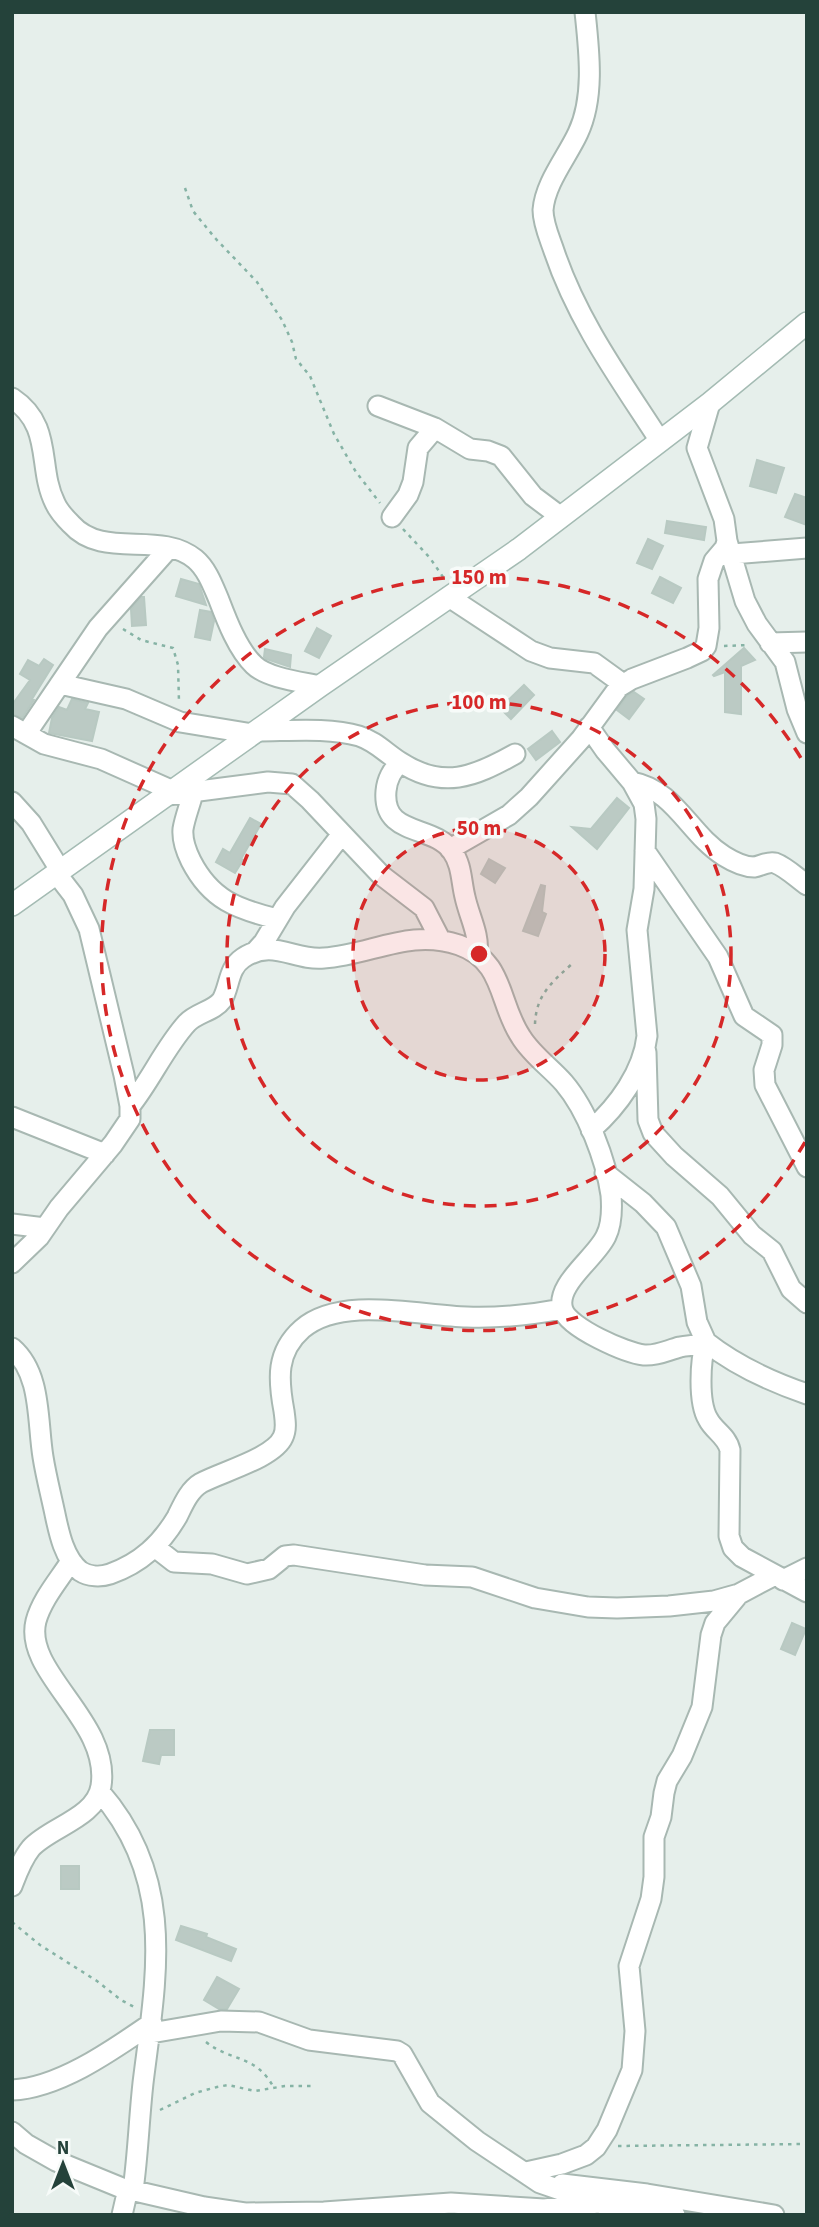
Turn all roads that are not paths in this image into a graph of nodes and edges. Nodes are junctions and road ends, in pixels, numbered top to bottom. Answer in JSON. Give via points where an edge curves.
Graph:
{"nodes":[{"id":1,"x":585,"y":12,"type":"edge"},
{"id":2,"x":807,"y":323,"type":"edge"},
{"id":3,"x":12,"y":397,"type":"edge"},
{"id":4,"x":710,"y":403,"type":"junction"},
{"id":5,"x":379,"y":407,"type":"dead end"},
{"id":6,"x":435,"y":428,"type":"junction"},
{"id":7,"x":660,"y":441,"type":"junction"},
{"id":8,"x":393,"y":517,"type":"road end"},
{"id":9,"x":561,"y":517,"type":"junction"},
{"id":10,"x":730,"y":547,"type":"junction"},
{"id":11,"x":169,"y":548,"type":"junction"},
{"id":12,"x":807,"y":548,"type":"edge"},
{"id":13,"x":446,"y":599,"type":"junction"},
{"id":14,"x":807,"y":642,"type":"edge"},
{"id":15,"x":770,"y":643,"type":"junction"},
{"id":16,"x":60,"y":684,"type":"junction"},
{"id":17,"x":623,"y":684,"type":"junction"},
{"id":18,"x":320,"y":686,"type":"junction"},
{"id":19,"x":589,"y":727,"type":"junction"},
{"id":20,"x":19,"y":730,"type":"edge"},
{"id":21,"x":255,"y":733,"type":"junction"},
{"id":22,"x":807,"y":733,"type":"edge"},
{"id":23,"x":515,"y":754,"type":"dead end"},
{"id":24,"x":401,"y":763,"type":"junction"},
{"id":25,"x":632,"y":782,"type":"junction"},
{"id":26,"x":178,"y":793,"type":"junction"},
{"id":27,"x":12,"y":802,"type":"edge"},
{"id":28,"x":342,"y":834,"type":"junction"},
{"id":29,"x":450,"y":849,"type":"junction"},
{"id":30,"x":645,"y":850,"type":"junction"},
{"id":31,"x":58,"y":872,"type":"junction"},
{"id":32,"x":807,"y":885,"type":"edge"},
{"id":33,"x":12,"y":905,"type":"edge"},
{"id":34,"x":278,"y":919,"type":"junction"},
{"id":35,"x":443,"y":940,"type":"junction"},
{"id":36,"x":255,"y":952,"type":"junction"},
{"id":37,"x":477,"y":954,"type":"junction"},
{"id":38,"x":646,"y":1051,"type":"junction"},
{"id":39,"x":130,"y":1106,"type":"junction"},
{"id":40,"x":12,"y":1116,"type":"edge"},
{"id":41,"x":591,"y":1130,"type":"junction"},
{"id":42,"x":105,"y":1154,"type":"junction"},
{"id":43,"x":807,"y":1167,"type":"edge"},
{"id":44,"x":605,"y":1172,"type":"junction"},
{"id":45,"x":12,"y":1224,"type":"edge"},
{"id":46,"x":45,"y":1228,"type":"junction"},
{"id":47,"x":12,"y":1263,"type":"edge"},
{"id":48,"x":807,"y":1303,"type":"edge"},
{"id":49,"x":562,"y":1309,"type":"junction"},
{"id":50,"x":706,"y":1342,"type":"junction"},
{"id":51,"x":12,"y":1348,"type":"edge"},
{"id":52,"x":807,"y":1394,"type":"edge"},
{"id":53,"x":156,"y":1548,"type":"junction"},
{"id":54,"x":71,"y":1561,"type":"junction"},
{"id":55,"x":807,"y":1568,"type":"edge"},
{"id":56,"x":779,"y":1577,"type":"junction"},
{"id":57,"x":807,"y":1592,"type":"edge"},
{"id":58,"x":739,"y":1594,"type":"junction"},
{"id":59,"x":100,"y":1792,"type":"junction"},
{"id":60,"x":12,"y":1886,"type":"edge"},
{"id":61,"x":152,"y":2022,"type":"junction"},
{"id":62,"x":12,"y":2090,"type":"edge"},
{"id":63,"x":12,"y":2132,"type":"edge"},
{"id":64,"x":533,"y":2177,"type":"junction"},
{"id":65,"x":131,"y":2190,"type":"junction"},
{"id":66,"x":598,"y":2203,"type":"junction"},
{"id":67,"x":327,"y":2213,"type":"edge"},
{"id":68,"x":122,"y":2215,"type":"edge"},
{"id":69,"x":675,"y":2215,"type":"edge"},
{"id":70,"x":774,"y":2215,"type":"edge"}],
"edges":[{"from":1,"to":7,"type":"street","via":[[587,99],[580,131],[548,192],[545,225],[567,289]]},
{"from":2,"to":4,"type":"street"},
{"from":3,"to":11,"type":"street","via":[[22,404],[41,436],[54,502],[79,533],[110,544]]},
{"from":4,"to":7,"type":"street"},
{"from":4,"to":10,"type":"street","via":[[697,448]]},
{"from":5,"to":6,"type":"street"},
{"from":6,"to":8,"type":"street","via":[[418,448],[413,482]]},
{"from":6,"to":9,"type":"street","via":[[470,449],[501,456],[533,496]]},
{"from":7,"to":9,"type":"street"},
{"from":9,"to":13,"type":"street"},
{"from":10,"to":12,"type":"street"},
{"from":10,"to":15,"type":"street","via":[[738,585]]},
{"from":10,"to":17,"type":"street","via":[[711,566],[706,646],[687,659]]},
{"from":11,"to":16,"type":"street","via":[[110,614]]},
{"from":11,"to":18,"type":"street","via":[[197,561],[211,580],[255,666]]},
{"from":13,"to":17,"type":"street","via":[[531,651],[550,659],[594,663]]},
{"from":13,"to":18,"type":"street"},
{"from":14,"to":15,"type":"street"},
{"from":15,"to":22,"type":"street","via":[[785,662]]},
{"from":16,"to":20,"type":"street"},
{"from":16,"to":21,"type":"street","via":[[126,699],[180,722]]},
{"from":17,"to":19,"type":"street"},
{"from":18,"to":21,"type":"street"},
{"from":19,"to":25,"type":"street"},
{"from":19,"to":29,"type":"street","via":[[509,815]]},
{"from":20,"to":26,"type":"street","via":[[44,744],[121,767]]},
{"from":21,"to":24,"type":"street","via":[[360,736]]},
{"from":21,"to":26,"type":"street"},
{"from":23,"to":24,"type":"street","via":[[488,769],[457,778],[430,776]]},
{"from":24,"to":29,"type":"street","via":[[387,785],[392,817]]},
{"from":25,"to":30,"type":"street","via":[[644,804]]},
{"from":25,"to":32,"type":"street","via":[[660,793],[724,856],[752,867],[776,863]]},
{"from":26,"to":28,"type":"street","via":[[287,782]]},
{"from":26,"to":31,"type":"street"},
{"from":26,"to":34,"type":"street","via":[[185,847],[195,869],[226,902]]},
{"from":27,"to":31,"type":"street","via":[[31,823]]},
{"from":28,"to":34,"type":"street"},
{"from":28,"to":35,"type":"street","via":[[381,875],[424,908]]},
{"from":29,"to":37,"type":"street","via":[[459,866]]},
{"from":30,"to":38,"type":"street","via":[[638,930]]},
{"from":30,"to":43,"type":"street","via":[[718,957],[744,1016],[772,1035],[765,1086]]},
{"from":31,"to":33,"type":"street"},
{"from":31,"to":39,"type":"street","via":[[89,929]]},
{"from":34,"to":36,"type":"street"},
{"from":35,"to":36,"type":"street","via":[[407,939],[352,955],[313,959],[272,949]]},
{"from":35,"to":37,"type":"street"},
{"from":36,"to":39,"type":"street","via":[[238,962],[217,1005],[193,1018],[181,1031]]},
{"from":37,"to":41,"type":"street","via":[[495,973],[521,1038],[580,1104]]},
{"from":38,"to":41,"type":"street","via":[[614,1108]]},
{"from":38,"to":48,"type":"street","via":[[648,1120],[653,1133],[772,1251],[792,1289]]},
{"from":39,"to":42,"type":"street","via":[[127,1126]]},
{"from":40,"to":42,"type":"street"},
{"from":41,"to":44,"type":"street"},
{"from":42,"to":46,"type":"street"},
{"from":44,"to":49,"type":"street","via":[[611,1195],[606,1237],[565,1286]]},
{"from":44,"to":50,"type":"street","via":[[666,1227],[691,1286],[697,1322]]},
{"from":45,"to":46,"type":"street"},
{"from":46,"to":47,"type":"street"},
{"from":49,"to":50,"type":"street","via":[[579,1327],[643,1355]]},
{"from":49,"to":53,"type":"street","via":[[486,1317],[360,1310],[314,1321],[284,1350],[279,1368],[284,1437],[264,1454],[194,1488]]},
{"from":50,"to":52,"type":"street","via":[[721,1354]]},
{"from":50,"to":56,"type":"street","via":[[702,1356],[704,1409],[730,1450],[729,1536],[742,1557]]},
{"from":51,"to":54,"type":"street","via":[[29,1370],[34,1387],[52,1502]]},
{"from":53,"to":54,"type":"street","via":[[103,1576],[81,1572]]},
{"from":53,"to":58,"type":"street","via":[[174,1562],[212,1564],[247,1574],[269,1569],[285,1556],[294,1555],[425,1575],[472,1577],[535,1598],[588,1607],[669,1606]]},
{"from":54,"to":59,"type":"street","via":[[36,1620],[35,1641],[47,1670],[79,1712],[93,1740],[101,1767]]},
{"from":55,"to":56,"type":"street"},
{"from":56,"to":57,"type":"street"},
{"from":56,"to":58,"type":"street"},
{"from":58,"to":64,"type":"street","via":[[715,1623],[702,1707],[664,1793],[654,1837],[651,1899],[629,1966],[635,2031],[632,2070],[596,2147]]},
{"from":59,"to":60,"type":"street","via":[[79,1817],[31,1848]]},
{"from":59,"to":61,"type":"street","via":[[115,1809],[149,1879],[156,1980]]},
{"from":61,"to":62,"type":"street","via":[[70,2072],[28,2089]]},
{"from":61,"to":64,"type":"street","via":[[259,2022],[309,2040],[397,2051],[430,2103]]},
{"from":61,"to":65,"type":"street"},
{"from":63,"to":65,"type":"street","via":[[56,2161]]},
{"from":64,"to":66,"type":"street"},
{"from":64,"to":70,"type":"street"},
{"from":65,"to":67,"type":"street","via":[[245,2213]]},
{"from":65,"to":68,"type":"street"},
{"from":66,"to":67,"type":"street","via":[[544,2209],[451,2203]]},
{"from":66,"to":69,"type":"street"}]}
